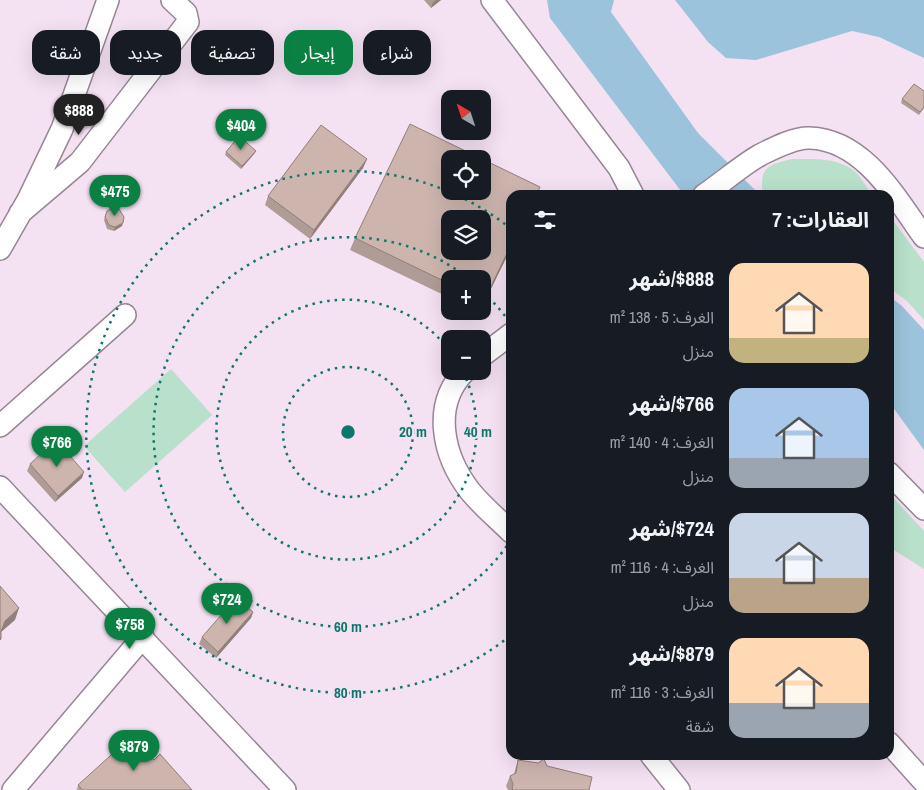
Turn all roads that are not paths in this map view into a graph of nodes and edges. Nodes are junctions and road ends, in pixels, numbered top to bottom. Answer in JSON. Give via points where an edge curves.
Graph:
{"nodes":[{"id":1,"x":108,"y":0,"type":"edge"},
{"id":2,"x":172,"y":0,"type":"edge"},
{"id":3,"x":492,"y":0,"type":"edge"},
{"id":4,"x":630,"y":190,"type":"edge"},
{"id":5,"x":711,"y":190,"type":"edge"},
{"id":6,"x":890,"y":190,"type":"edge"},
{"id":7,"x":894,"y":195,"type":"edge"},
{"id":8,"x":20,"y":213,"type":"junction"},
{"id":9,"x":924,"y":237,"type":"edge"},
{"id":10,"x":0,"y":249,"type":"edge"},
{"id":11,"x":126,"y":315,"type":"dead end"},
{"id":12,"x":506,"y":338,"type":"edge"},
{"id":13,"x":491,"y":349,"type":"edge"},
{"id":14,"x":459,"y":380,"type":"edge"},
{"id":15,"x":0,"y":426,"type":"edge"},
{"id":16,"x":894,"y":478,"type":"edge"},
{"id":17,"x":0,"y":487,"type":"edge"},
{"id":18,"x":924,"y":509,"type":"edge"},
{"id":19,"x":506,"y":527,"type":"edge"},
{"id":20,"x":143,"y":637,"type":"junction"},
{"id":21,"x":894,"y":749,"type":"edge"},
{"id":22,"x":655,"y":760,"type":"edge"},
{"id":23,"x":924,"y":782,"type":"edge"},
{"id":24,"x":22,"y":786,"type":"edge"},
{"id":25,"x":285,"y":790,"type":"edge"},
{"id":26,"x":679,"y":790,"type":"edge"}],
"edges":[{"from":1,"to":8,"type":"street","via":[[62,130]]},
{"from":2,"to":8,"type":"street","via":[[186,13],[188,22],[80,162]]},
{"from":3,"to":4,"type":"street","via":[[619,168]]},
{"from":5,"to":6,"type":"street","via":[[758,156],[809,138],[831,142],[853,152]]},
{"from":7,"to":9,"type":"street"},
{"from":8,"to":10,"type":"street"},
{"from":11,"to":15,"type":"street"},
{"from":12,"to":13,"type":"street"},
{"from":14,"to":19,"type":"street","via":[[447,400],[443,418],[446,443],[470,491]]},
{"from":16,"to":18,"type":"street"},
{"from":17,"to":20,"type":"street"},
{"from":20,"to":24,"type":"street"},
{"from":20,"to":25,"type":"street"},
{"from":21,"to":23,"type":"street"},
{"from":22,"to":26,"type":"street"}]}
